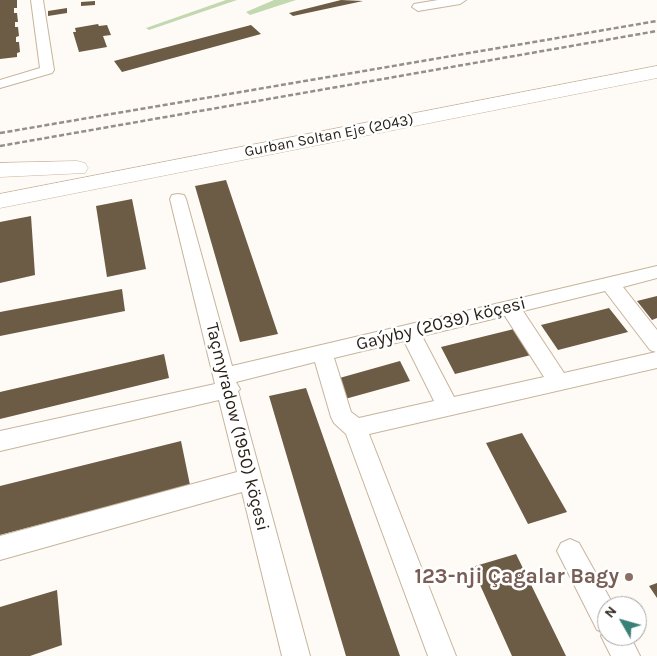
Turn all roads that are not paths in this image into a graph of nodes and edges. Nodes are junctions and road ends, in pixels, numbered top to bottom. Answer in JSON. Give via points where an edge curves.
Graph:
{"nodes":[{"id":1,"x":37,"y":0,"type":"edge"},
{"id":2,"x":460,"y":0,"type":"edge"},
{"id":3,"x":418,"y":7,"type":"dead end"},
{"id":4,"x":657,"y":56,"type":"edge"},
{"id":5,"x":657,"y":72,"type":"edge"},
{"id":6,"x":0,"y":84,"type":"edge"},
{"id":7,"x":0,"y":170,"type":"edge"},
{"id":8,"x":82,"y":176,"type":"junction"},
{"id":9,"x":0,"y":182,"type":"edge"},
{"id":10,"x":178,"y":199,"type":"dead end"},
{"id":11,"x":0,"y":201,"type":"edge"},
{"id":12,"x":0,"y":216,"type":"edge"},
{"id":13,"x":657,"y":272,"type":"edge"},
{"id":14,"x":609,"y":284,"type":"junction"},
{"id":15,"x":510,"y":307,"type":"junction"},
{"id":16,"x":409,"y":332,"type":"junction"},
{"id":17,"x":657,"y":345,"type":"edge"},
{"id":18,"x":322,"y":352,"type":"junction"},
{"id":19,"x":657,"y":360,"type":"edge"},
{"id":20,"x":227,"y":382,"type":"junction"},
{"id":21,"x":559,"y":383,"type":"junction"},
{"id":22,"x":448,"y":407,"type":"junction"},
{"id":23,"x":355,"y":428,"type":"junction"},
{"id":24,"x":0,"y":440,"type":"edge"},
{"id":25,"x":250,"y":479,"type":"junction"},
{"id":26,"x":0,"y":548,"type":"edge"},
{"id":27,"x":570,"y":551,"type":"dead end"},
{"id":28,"x":597,"y":601,"type":"edge"},
{"id":29,"x":296,"y":656,"type":"edge"},
{"id":30,"x":442,"y":656,"type":"edge"}],
"edges":[{"from":1,"to":6,"type":"street","via":[[47,70]]},
{"from":2,"to":3,"type":"street"},
{"from":4,"to":8,"type":"highway","name":"Gurban Soltan Eje (2043)"},
{"from":5,"to":8,"type":"highway","name":"Gurban Soltan Eje (2043)"},
{"from":7,"to":8,"type":"highway"},
{"from":8,"to":9,"type":"highway","name":"Gurban Soltan Eje (2043)"},
{"from":8,"to":11,"type":"highway","name":"Gurban Soltan Eje (2043)"},
{"from":8,"to":12,"type":"highway"},
{"from":10,"to":20,"type":"street","name":"Taçmyradow (1950) köçesi"},
{"from":13,"to":14,"type":"street","name":"Gaýyby (2039) köçesi"},
{"from":14,"to":15,"type":"street","name":"Gaýyby (2039) köçesi"},
{"from":14,"to":17,"type":"street"},
{"from":15,"to":16,"type":"street","name":"Gaýyby (2039) köçesi"},
{"from":15,"to":21,"type":"street"},
{"from":16,"to":18,"type":"street","name":"Gaýyby (2039) köçesi"},
{"from":16,"to":22,"type":"street"},
{"from":18,"to":20,"type":"street","name":"Gaýyby (2039) köçesi"},
{"from":18,"to":23,"type":"street","via":[[342,417]]},
{"from":19,"to":21,"type":"street"},
{"from":20,"to":24,"type":"street","name":"Gaýyby (2039) köçesi"},
{"from":20,"to":25,"type":"street","name":"Taçmyradow (1950) köçesi"},
{"from":21,"to":22,"type":"street"},
{"from":22,"to":23,"type":"street"},
{"from":23,"to":30,"type":"street"},
{"from":25,"to":26,"type":"street"},
{"from":25,"to":29,"type":"street","name":"Taçmyradow (1950) köçesi"},
{"from":27,"to":28,"type":"street"}]}
